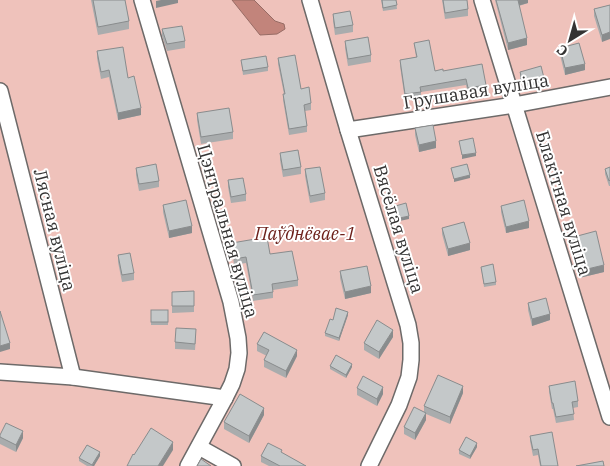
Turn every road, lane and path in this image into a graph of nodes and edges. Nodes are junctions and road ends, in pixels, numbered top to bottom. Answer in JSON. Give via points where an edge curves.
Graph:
{"nodes":[{"id":1,"x":142,"y":0,"type":"edge"},
{"id":2,"x":310,"y":0,"type":"edge"},
{"id":3,"x":482,"y":0,"type":"edge"},
{"id":4,"x":610,"y":87,"type":"edge"},
{"id":5,"x":0,"y":91,"type":"edge"},
{"id":6,"x":514,"y":105,"type":"junction"},
{"id":7,"x":348,"y":130,"type":"junction"},
{"id":8,"x":0,"y":372,"type":"edge"},
{"id":9,"x":73,"y":377,"type":"junction"},
{"id":10,"x":225,"y":398,"type":"junction"},
{"id":11,"x":610,"y":417,"type":"edge"},
{"id":12,"x":199,"y":447,"type":"junction"},
{"id":13,"x":188,"y":466,"type":"edge"},
{"id":14,"x":233,"y":466,"type":"edge"},
{"id":15,"x":369,"y":466,"type":"edge"}],
"edges":[{"from":1,"to":10,"type":"lane","name":"Цэнтральная вуліца","via":[[235,320],[239,353],[237,369]]},
{"from":2,"to":7,"type":"lane","name":"Вясёлая вуліца"},
{"from":3,"to":6,"type":"lane","name":"Блакітная вуліца"},
{"from":4,"to":6,"type":"lane","name":"Грушавая вуліца"},
{"from":5,"to":9,"type":"lane","name":"Лясная вуліца"},
{"from":6,"to":7,"type":"lane","name":"Грушавая вуліца"},
{"from":6,"to":11,"type":"lane","name":"Блакітная вуліца"},
{"from":7,"to":15,"type":"lane","name":"Вясёлая вуліца","via":[[403,306],[411,343],[409,377],[404,392]]},
{"from":8,"to":9,"type":"lane"},
{"from":9,"to":10,"type":"lane"},
{"from":10,"to":12,"type":"lane","name":"Цэнтральная вуліца"},
{"from":12,"to":13,"type":"lane","name":"Цэнтральная вуліца"},
{"from":12,"to":14,"type":"lane"}]}
